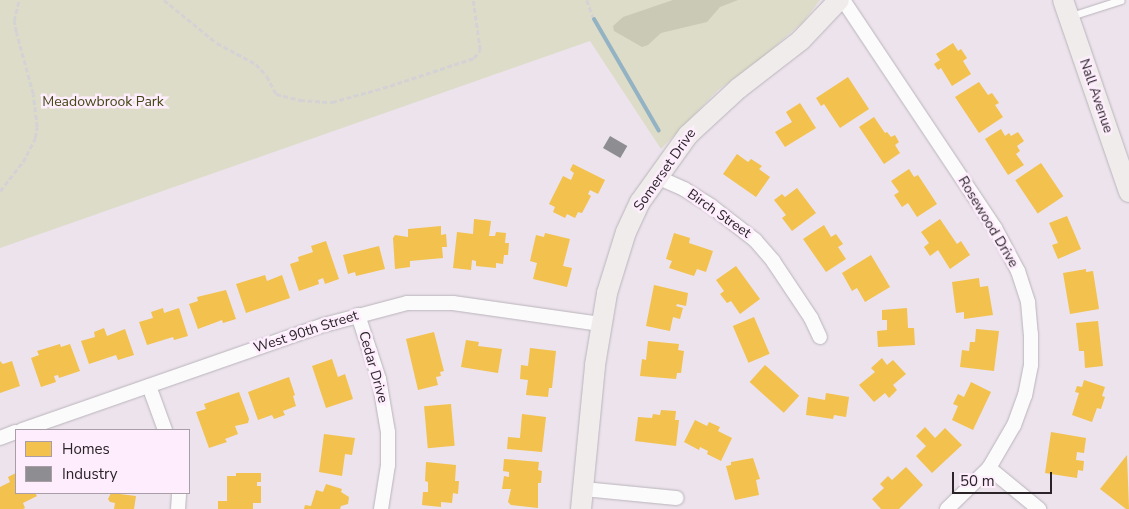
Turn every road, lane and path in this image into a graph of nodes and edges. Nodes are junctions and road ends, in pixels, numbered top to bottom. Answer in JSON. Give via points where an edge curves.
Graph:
{"nodes":[{"id":1,"x":19,"y":0,"type":"edge"},
{"id":2,"x":164,"y":0,"type":"edge"},
{"id":3,"x":473,"y":0,"type":"edge"},
{"id":4,"x":587,"y":0,"type":"edge"},
{"id":5,"x":839,"y":0,"type":"edge"},
{"id":6,"x":843,"y":0,"type":"edge"},
{"id":7,"x":1121,"y":0,"type":"edge"},
{"id":8,"x":1066,"y":9,"type":"edge"},
{"id":9,"x":593,"y":17,"type":"dead end"},
{"id":10,"x":657,"y":177,"type":"junction"},
{"id":11,"x":0,"y":191,"type":"edge"},
{"id":12,"x":1129,"y":192,"type":"edge"},
{"id":13,"x":358,"y":315,"type":"junction"},
{"id":14,"x":601,"y":324,"type":"junction"},
{"id":15,"x":820,"y":337,"type":"dead end"},
{"id":16,"x":149,"y":386,"type":"junction"},
{"id":17,"x":25,"y":429,"type":"edge"},
{"id":18,"x":165,"y":429,"type":"edge"},
{"id":19,"x":15,"y":432,"type":"edge"},
{"id":20,"x":0,"y":438,"type":"edge"},
{"id":21,"x":989,"y":468,"type":"junction"},
{"id":22,"x":583,"y":489,"type":"junction"},
{"id":23,"x":179,"y":494,"type":"edge"},
{"id":24,"x":677,"y":498,"type":"dead end"},
{"id":25,"x":178,"y":509,"type":"edge"},
{"id":26,"x":381,"y":509,"type":"edge"},
{"id":27,"x":581,"y":509,"type":"edge"},
{"id":28,"x":947,"y":509,"type":"edge"},
{"id":29,"x":1039,"y":509,"type":"edge"}],
"edges":[{"from":1,"to":11,"type":"path","via":[[14,21],[33,94],[37,127],[23,162]]},
{"from":2,"to":3,"type":"path","via":[[217,43],[256,64],[276,94],[300,100],[332,102],[474,58],[480,50]]},
{"from":4,"to":9,"type":"path"},
{"from":5,"to":10,"type":"street","name":"Somerset Drive","via":[[801,40],[709,113]]},
{"from":6,"to":21,"type":"street","name":"Rosewood Drive","via":[[995,228],[1018,271],[1028,302],[1032,334],[1025,395],[1014,425]]},
{"from":7,"to":8,"type":"lane"},
{"from":8,"to":12,"type":"street","name":"Nall Avenue"},
{"from":10,"to":14,"type":"street","name":"Somerset Drive","via":[[640,202],[626,232],[606,292]]},
{"from":10,"to":15,"type":"street","name":"Birch Street","via":[[711,206],[755,240],[774,261]]},
{"from":13,"to":14,"type":"street","name":"West 90th Street","via":[[430,301]]},
{"from":13,"to":16,"type":"street","name":"West 90th Street"},
{"from":13,"to":26,"type":"street","name":"Cedar Drive","via":[[379,378],[388,432],[388,465]]},
{"from":14,"to":22,"type":"street","name":"Somerset Drive"},
{"from":16,"to":17,"type":"street","name":"West 90th Street"},
{"from":16,"to":18,"type":"street"},
{"from":19,"to":20,"type":"street"},
{"from":21,"to":28,"type":"street","name":"Rosewood Drive"},
{"from":21,"to":29,"type":"street"},
{"from":22,"to":24,"type":"street"},
{"from":22,"to":27,"type":"street","name":"Somerset Drive"},
{"from":23,"to":25,"type":"street"}]}
